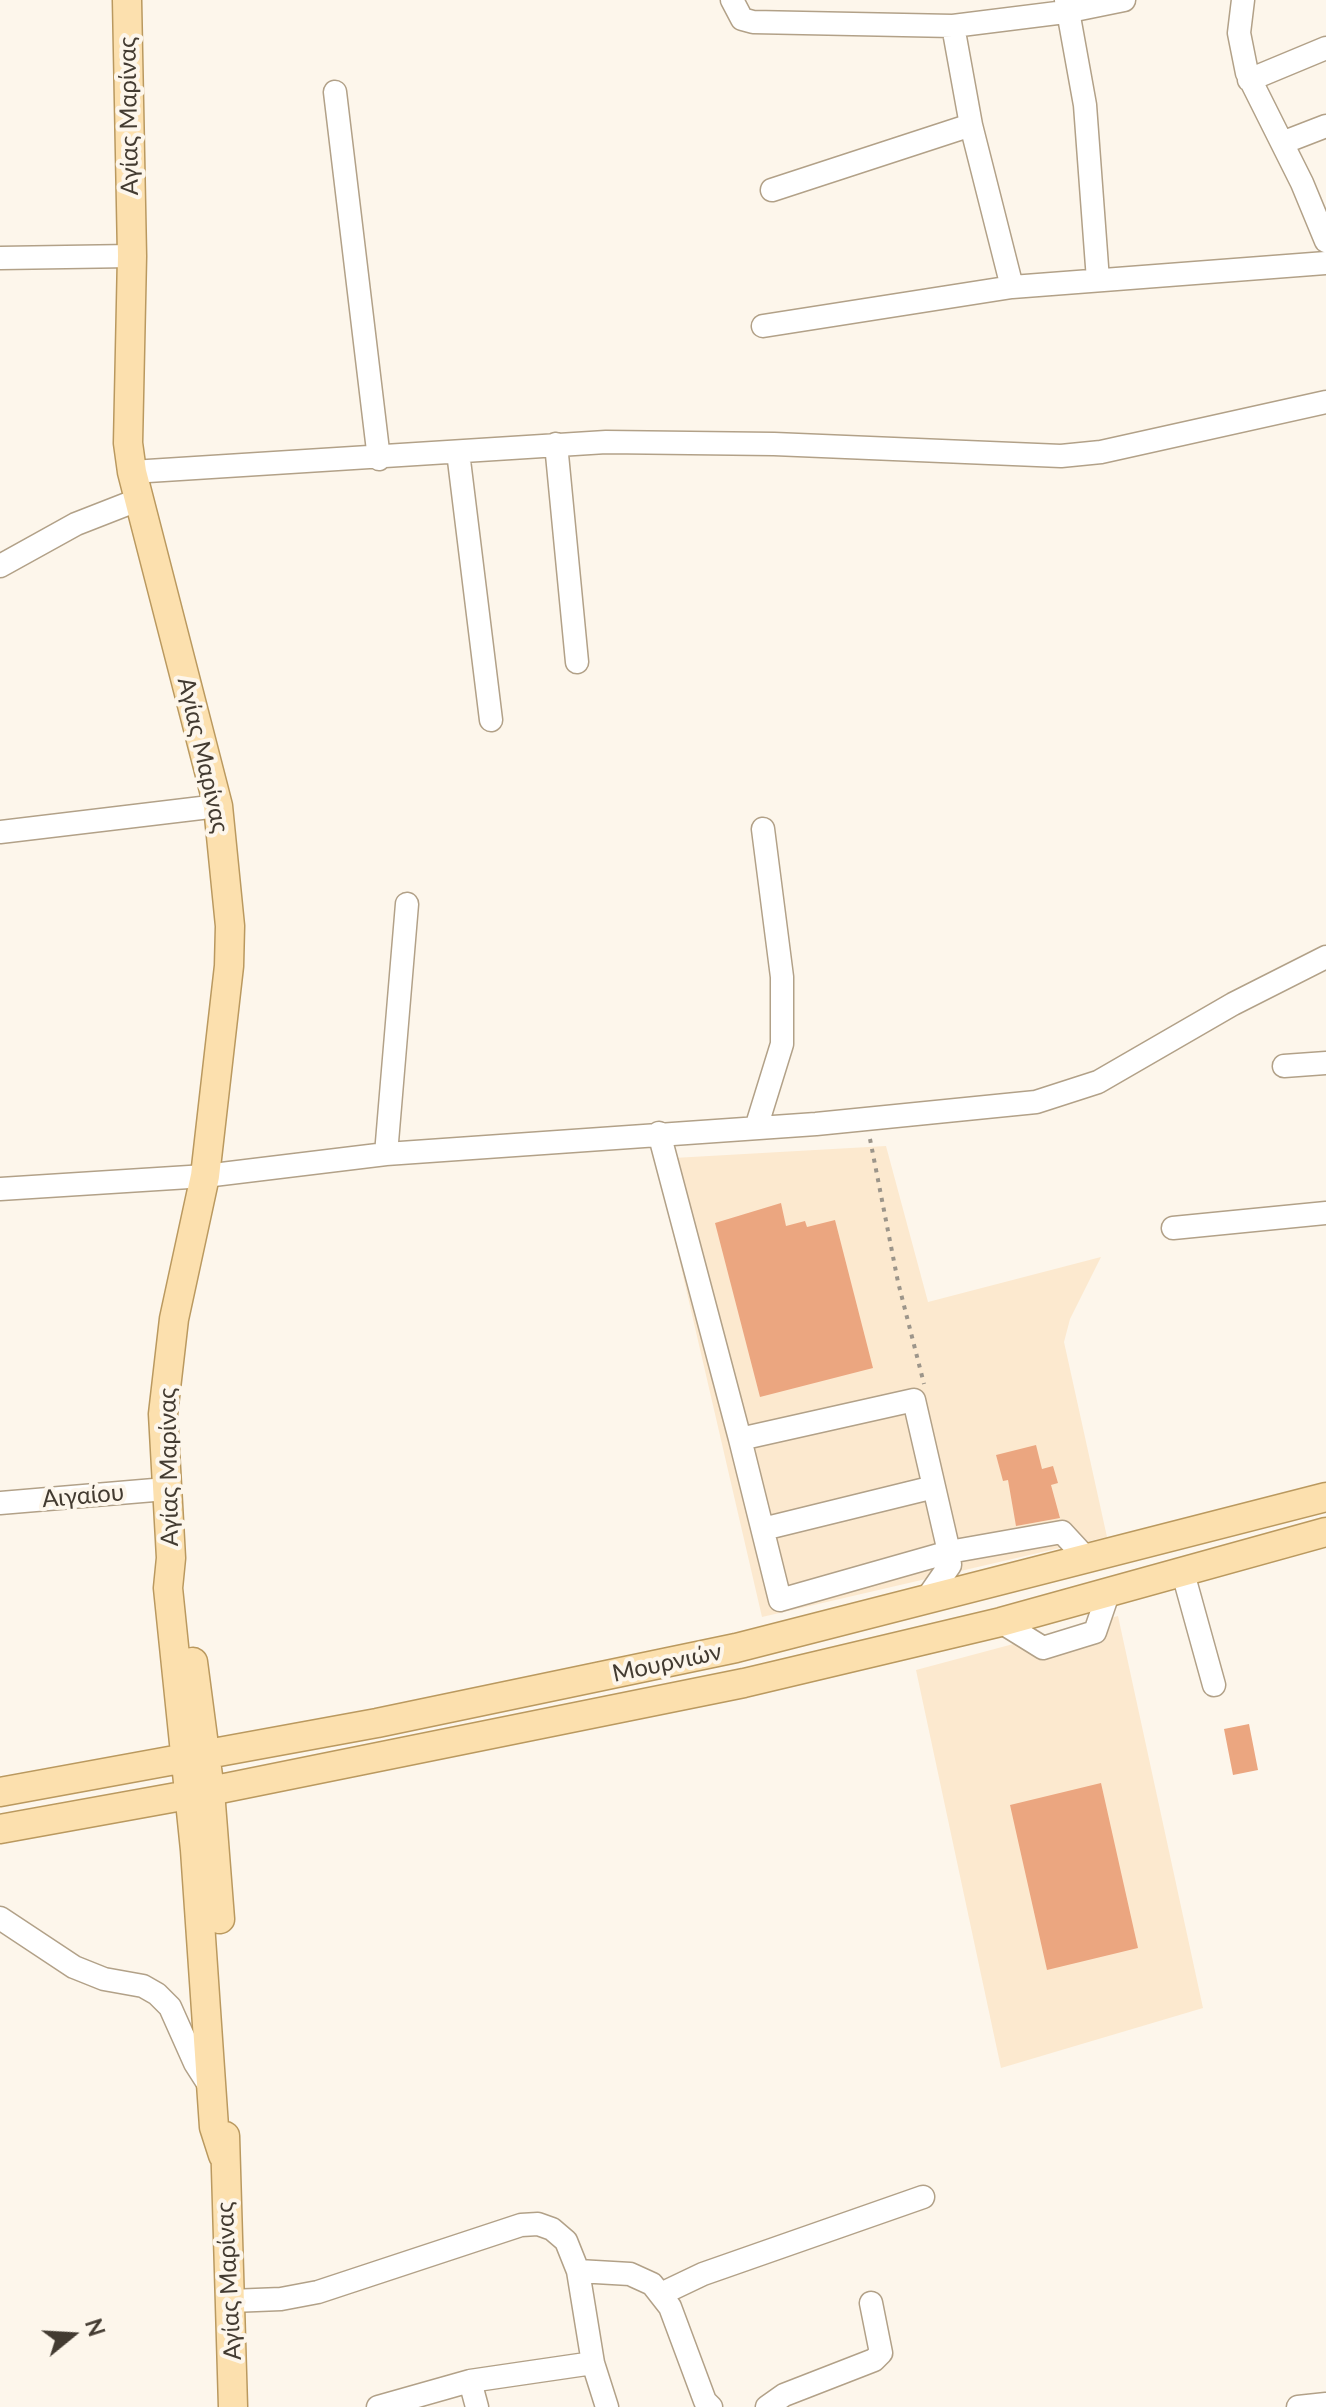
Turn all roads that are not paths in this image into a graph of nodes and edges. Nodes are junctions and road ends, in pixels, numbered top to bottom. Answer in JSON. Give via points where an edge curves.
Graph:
{"nodes":[{"id":1,"x":127,"y":0,"type":"edge"},
{"id":2,"x":732,"y":0,"type":"edge"},
{"id":3,"x":1124,"y":0,"type":"edge"},
{"id":4,"x":1243,"y":0,"type":"edge"},
{"id":5,"x":1066,"y":6,"type":"edge"},
{"id":6,"x":822,"y":11,"type":"edge"},
{"id":7,"x":953,"y":26,"type":"junction"},
{"id":8,"x":1326,"y":48,"type":"edge"},
{"id":9,"x":1249,"y":80,"type":"junction"},
{"id":10,"x":335,"y":92,"type":"dead end"},
{"id":11,"x":971,"y":125,"type":"junction"},
{"id":12,"x":1326,"y":126,"type":"edge"},
{"id":13,"x":1282,"y":143,"type":"junction"},
{"id":14,"x":772,"y":190,"type":"dead end"},
{"id":15,"x":1326,"y":241,"type":"edge"},
{"id":16,"x":132,"y":256,"type":"junction"},
{"id":17,"x":0,"y":258,"type":"edge"},
{"id":18,"x":1326,"y":263,"type":"edge"},
{"id":19,"x":1098,"y":280,"type":"junction"},
{"id":20,"x":1012,"y":287,"type":"junction"},
{"id":21,"x":763,"y":326,"type":"dead end"},
{"id":22,"x":1326,"y":402,"type":"edge"},
{"id":23,"x":556,"y":444,"type":"junction"},
{"id":24,"x":458,"y":452,"type":"junction"},
{"id":25,"x":379,"y":459,"type":"junction"},
{"id":26,"x":132,"y":472,"type":"junction"},
{"id":27,"x":140,"y":499,"type":"junction"},
{"id":28,"x":0,"y":566,"type":"edge"},
{"id":29,"x":577,"y":662,"type":"dead end"},
{"id":30,"x":491,"y":720,"type":"dead end"},
{"id":31,"x":218,"y":806,"type":"junction"},
{"id":32,"x":763,"y":829,"type":"dead end"},
{"id":33,"x":0,"y":832,"type":"edge"},
{"id":34,"x":407,"y":904,"type":"dead end"},
{"id":35,"x":1326,"y":957,"type":"edge"},
{"id":36,"x":1326,"y":1063,"type":"edge"},
{"id":37,"x":1284,"y":1066,"type":"dead end"},
{"id":38,"x":756,"y":1128,"type":"junction"},
{"id":39,"x":659,"y":1133,"type":"junction"},
{"id":40,"x":386,"y":1154,"type":"junction"},
{"id":41,"x":205,"y":1176,"type":"junction"},
{"id":42,"x":0,"y":1189,"type":"edge"},
{"id":43,"x":1326,"y":1213,"type":"edge"},
{"id":44,"x":1173,"y":1228,"type":"dead end"},
{"id":45,"x":740,"y":1439,"type":"junction"},
{"id":46,"x":934,"y":1487,"type":"junction"},
{"id":47,"x":166,"y":1489,"type":"junction"},
{"id":48,"x":1326,"y":1497,"type":"edge"},
{"id":49,"x":0,"y":1503,"type":"edge"},
{"id":50,"x":763,"y":1529,"type":"junction"},
{"id":51,"x":1326,"y":1532,"type":"edge"},
{"id":52,"x":949,"y":1552,"type":"junction"},
{"id":53,"x":1086,"y":1558,"type":"junction"},
{"id":54,"x":1183,"y":1573,"type":"junction"},
{"id":55,"x":1108,"y":1594,"type":"junction"},
{"id":56,"x":925,"y":1601,"type":"junction"},
{"id":57,"x":1001,"y":1622,"type":"junction"},
{"id":58,"x":1214,"y":1685,"type":"dead end"},
{"id":59,"x":188,"y":1693,"type":"junction"},
{"id":60,"x":262,"y":1745,"type":"junction"},
{"id":61,"x":195,"y":1757,"type":"junction"},
{"id":62,"x":124,"y":1770,"type":"junction"},
{"id":63,"x":267,"y":1779,"type":"junction"},
{"id":64,"x":0,"y":1792,"type":"edge"},
{"id":65,"x":200,"y":1792,"type":"junction"},
{"id":66,"x":136,"y":1802,"type":"junction"},
{"id":67,"x":0,"y":1829,"type":"edge"},
{"id":68,"x":205,"y":1847,"type":"junction"},
{"id":69,"x":0,"y":1918,"type":"edge"},
{"id":70,"x":211,"y":2088,"type":"junction"},
{"id":71,"x":223,"y":2155,"type":"junction"},
{"id":72,"x":923,"y":2197,"type":"dead end"},
{"id":73,"x":578,"y":2271,"type":"junction"},
{"id":74,"x":661,"y":2294,"type":"junction"},
{"id":75,"x":231,"y":2301,"type":"junction"},
{"id":76,"x":871,"y":2303,"type":"dead end"},
{"id":77,"x":593,"y":2363,"type":"junction"},
{"id":78,"x":470,"y":2381,"type":"junction"},
{"id":79,"x":1326,"y":2404,"type":"edge"},
{"id":80,"x":233,"y":2407,"type":"edge"},
{"id":81,"x":378,"y":2407,"type":"edge"},
{"id":82,"x":477,"y":2407,"type":"edge"},
{"id":83,"x":607,"y":2407,"type":"edge"},
{"id":84,"x":711,"y":2407,"type":"edge"},
{"id":85,"x":767,"y":2407,"type":"edge"},
{"id":86,"x":1298,"y":2407,"type":"edge"}],
"edges":[{"from":1,"to":16,"type":"main road","name":"Αγίας Μαρίνας"},
{"from":2,"to":6,"type":"street","via":[[742,19],[753,22]]},
{"from":3,"to":5,"type":"street"},
{"from":4,"to":9,"type":"street","via":[[1239,33]]},
{"from":5,"to":7,"type":"street"},
{"from":5,"to":19,"type":"street","via":[[1085,105]]},
{"from":6,"to":7,"type":"street"},
{"from":7,"to":11,"type":"street"},
{"from":8,"to":9,"type":"street"},
{"from":9,"to":13,"type":"street"},
{"from":10,"to":25,"type":"street"},
{"from":11,"to":14,"type":"street"},
{"from":11,"to":20,"type":"street"},
{"from":12,"to":13,"type":"street"},
{"from":13,"to":15,"type":"street"},
{"from":16,"to":17,"type":"street"},
{"from":16,"to":26,"type":"main road","name":"Αγίας Μαρίνας","via":[[127,412]]},
{"from":18,"to":19,"type":"street"},
{"from":19,"to":20,"type":"street"},
{"from":20,"to":21,"type":"street"},
{"from":22,"to":23,"type":"street","via":[[1101,452],[1061,456],[774,444]]},
{"from":23,"to":24,"type":"street"},
{"from":23,"to":29,"type":"street"},
{"from":24,"to":25,"type":"street"},
{"from":24,"to":30,"type":"street"},
{"from":25,"to":26,"type":"street"},
{"from":26,"to":27,"type":"main road","name":"Αγίας Μαρίνας"},
{"from":27,"to":28,"type":"street","via":[[76,524]]},
{"from":27,"to":31,"type":"main road","name":"Αγίας Μαρίνας"},
{"from":31,"to":33,"type":"street"},
{"from":31,"to":41,"type":"main road","name":"Αγίας Μαρίνας","via":[[229,966]]},
{"from":32,"to":38,"type":"street","via":[[782,977],[782,1044]]},
{"from":34,"to":40,"type":"street"},
{"from":35,"to":38,"type":"street","via":[[1067,1095]]},
{"from":36,"to":37,"type":"street"},
{"from":38,"to":39,"type":"street"},
{"from":39,"to":40,"type":"street"},
{"from":39,"to":45,"type":"street"},
{"from":40,"to":41,"type":"street"},
{"from":41,"to":42,"type":"street"},
{"from":41,"to":47,"type":"main road","name":"Αγίας Μαρίνας","via":[[174,1319],[163,1414]]},
{"from":43,"to":44,"type":"street"},
{"from":45,"to":46,"type":"street","via":[[914,1400]]},
{"from":45,"to":50,"type":"street"},
{"from":46,"to":50,"type":"street"},
{"from":46,"to":52,"type":"street"},
{"from":47,"to":49,"type":"street","name":"Αιγαίου"},
{"from":47,"to":59,"type":"main road","name":"Αγίας Μαρίνας","via":[[168,1588]]},
{"from":48,"to":53,"type":"main road","name":"Μουρνιών"},
{"from":50,"to":52,"type":"street","via":[[780,1600]]},
{"from":51,"to":54,"type":"main road","name":"Μουρνιών"},
{"from":52,"to":53,"type":"street","via":[[1062,1532]]},
{"from":52,"to":56,"type":"street","via":[[950,1565]]},
{"from":53,"to":56,"type":"main road","name":"Μουρνιών"},
{"from":54,"to":55,"type":"main road","name":"Μουρνιών"},
{"from":54,"to":58,"type":"street"},
{"from":55,"to":57,"type":"main road","name":"Μουρνιών"},
{"from":55,"to":57,"type":"street","via":[[1095,1632],[1043,1648]]},
{"from":56,"to":60,"type":"main road","name":"Μουρνιών","via":[[617,1674]]},
{"from":57,"to":63,"type":"main road","name":"Μουρνιών","via":[[744,1683]]},
{"from":59,"to":60,"type":"main road","via":[[226,1730]]},
{"from":59,"to":61,"type":"main road","name":"Αγίας Μαρίνας"},
{"from":59,"to":62,"type":"main road","via":[[168,1736]]},
{"from":60,"to":61,"type":"main road","name":"Μουρνιών"},
{"from":61,"to":62,"type":"main road","name":"Μουρνιών"},
{"from":61,"to":65,"type":"main road","name":"Αγίας Μαρίνας"},
{"from":62,"to":64,"type":"main road","name":"Μουρνιών"},
{"from":63,"to":65,"type":"main road","name":"Μουρνιών"},
{"from":63,"to":68,"type":"main road","via":[[232,1804]]},
{"from":65,"to":66,"type":"main road","name":"Μουρνιών"},
{"from":65,"to":68,"type":"main road","name":"Αγίας Μαρίνας"},
{"from":66,"to":67,"type":"main road","name":"Μουρνιών"},
{"from":66,"to":68,"type":"main road","via":[[173,1816]]},
{"from":68,"to":70,"type":"main road","name":"Αγίας Μαρίνας"},
{"from":68,"to":71,"type":"main road","name":"Αγίας Μαρίνας","via":[[226,2126]]},
{"from":69,"to":70,"type":"street","via":[[74,1967],[157,1994],[170,2007]]},
{"from":70,"to":71,"type":"main road","name":"Αγίας Μαρίνας"},
{"from":71,"to":75,"type":"main road","name":"Αγίας Μαρίνας"},
{"from":72,"to":74,"type":"street","via":[[703,2274]]},
{"from":73,"to":74,"type":"street","via":[[630,2274]]},
{"from":73,"to":75,"type":"street","via":[[566,2241],[552,2229],[521,2225],[318,2292]]},
{"from":73,"to":77,"type":"street"},
{"from":74,"to":84,"type":"street"},
{"from":75,"to":80,"type":"main road","name":"Αγίας Μαρίνας"},
{"from":76,"to":85,"type":"street","via":[[881,2353]]},
{"from":77,"to":78,"type":"street"},
{"from":77,"to":83,"type":"street"},
{"from":78,"to":81,"type":"street"},
{"from":78,"to":82,"type":"street"},
{"from":79,"to":86,"type":"street"}]}
